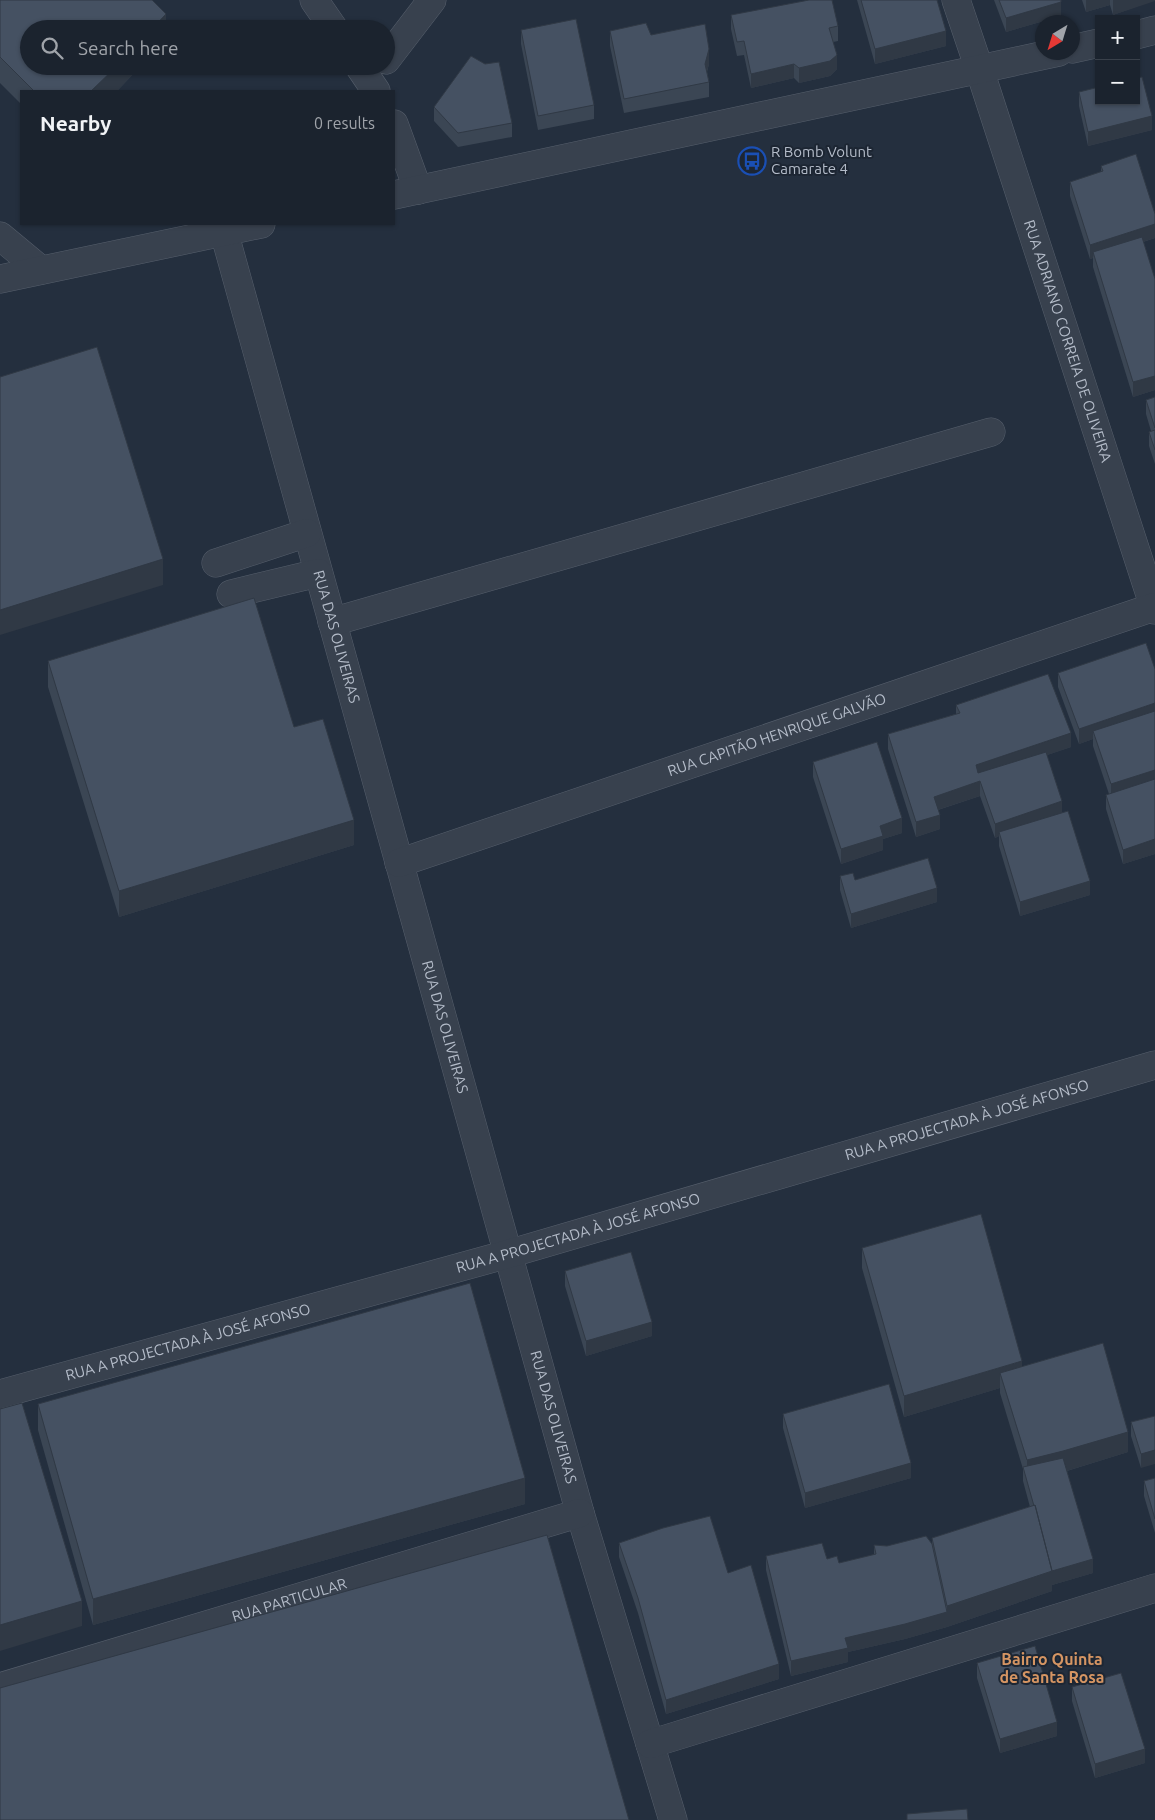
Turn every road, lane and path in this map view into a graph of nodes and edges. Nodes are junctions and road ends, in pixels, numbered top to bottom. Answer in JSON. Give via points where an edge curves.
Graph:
{"nodes":[{"id":1,"x":314,"y":0,"type":"edge"},
{"id":2,"x":432,"y":0,"type":"edge"},
{"id":3,"x":956,"y":0,"type":"edge"},
{"id":4,"x":328,"y":20,"type":"edge"},
{"id":5,"x":1155,"y":30,"type":"edge"},
{"id":6,"x":1140,"y":34,"type":"edge"},
{"id":7,"x":1095,"y":44,"type":"edge"},
{"id":8,"x":1080,"y":47,"type":"edge"},
{"id":9,"x":395,"y":48,"type":"edge"},
{"id":10,"x":1035,"y":57,"type":"edge"},
{"id":11,"x":980,"y":70,"type":"junction"},
{"id":12,"x":395,"y":130,"type":"edge"},
{"id":13,"x":406,"y":193,"type":"edge"},
{"id":14,"x":256,"y":225,"type":"edge"},
{"id":15,"x":224,"y":232,"type":"junction"},
{"id":16,"x":0,"y":236,"type":"edge"},
{"id":17,"x":40,"y":270,"type":"junction"},
{"id":18,"x":0,"y":279,"type":"edge"},
{"id":19,"x":991,"y":432,"type":"dead end"},
{"id":20,"x":307,"y":533,"type":"junction"},
{"id":21,"x":216,"y":563,"type":"dead end"},
{"id":22,"x":318,"y":573,"type":"junction"},
{"id":23,"x":231,"y":594,"type":"dead end"},
{"id":24,"x":1154,"y":609,"type":"edge"},
{"id":25,"x":332,"y":622,"type":"junction"},
{"id":26,"x":399,"y":863,"type":"junction"},
{"id":27,"x":1155,"y":1065,"type":"edge"},
{"id":28,"x":508,"y":1254,"type":"junction"},
{"id":29,"x":0,"y":1394,"type":"edge"},
{"id":30,"x":580,"y":1513,"type":"junction"},
{"id":31,"x":1155,"y":1588,"type":"edge"},
{"id":32,"x":0,"y":1687,"type":"edge"},
{"id":33,"x":650,"y":1744,"type":"junction"},
{"id":34,"x":673,"y":1820,"type":"edge"}],
"edges":[{"from":1,"to":4,"type":"street"},
{"from":2,"to":9,"type":"street"},
{"from":3,"to":11,"type":"street","name":"RUA ADRIANO CORREIA DE OLIVEIRA"},
{"from":5,"to":6,"type":"street"},
{"from":7,"to":8,"type":"street"},
{"from":10,"to":11,"type":"street"},
{"from":11,"to":13,"type":"street"},
{"from":11,"to":24,"type":"street","name":"RUA ADRIANO CORREIA DE OLIVEIRA"},
{"from":12,"to":13,"type":"street"},
{"from":14,"to":15,"type":"street"},
{"from":15,"to":17,"type":"street"},
{"from":15,"to":20,"type":"street","name":"RUA DAS OLIVEIRAS"},
{"from":16,"to":17,"type":"street"},
{"from":17,"to":18,"type":"street"},
{"from":19,"to":25,"type":"street"},
{"from":20,"to":21,"type":"street"},
{"from":20,"to":22,"type":"street","name":"RUA DAS OLIVEIRAS"},
{"from":22,"to":23,"type":"street"},
{"from":22,"to":25,"type":"street","name":"RUA DAS OLIVEIRAS"},
{"from":24,"to":26,"type":"street","name":"RUA CAPITÃO HENRIQUE GALVÃO"},
{"from":25,"to":26,"type":"street","name":"RUA DAS OLIVEIRAS"},
{"from":26,"to":28,"type":"street","name":"RUA DAS OLIVEIRAS"},
{"from":27,"to":28,"type":"street","name":"RUA A PROJECTADA À JOSÉ AFONSO"},
{"from":28,"to":29,"type":"street","name":"RUA A PROJECTADA À JOSÉ AFONSO"},
{"from":28,"to":30,"type":"street","name":"RUA DAS OLIVEIRAS"},
{"from":30,"to":32,"type":"street","name":"RUA PARTICULAR"},
{"from":30,"to":33,"type":"street","name":"RUA DAS OLIVEIRAS"},
{"from":31,"to":33,"type":"street"},
{"from":33,"to":34,"type":"street","name":"RUA DAS OLIVEIRAS"}]}
